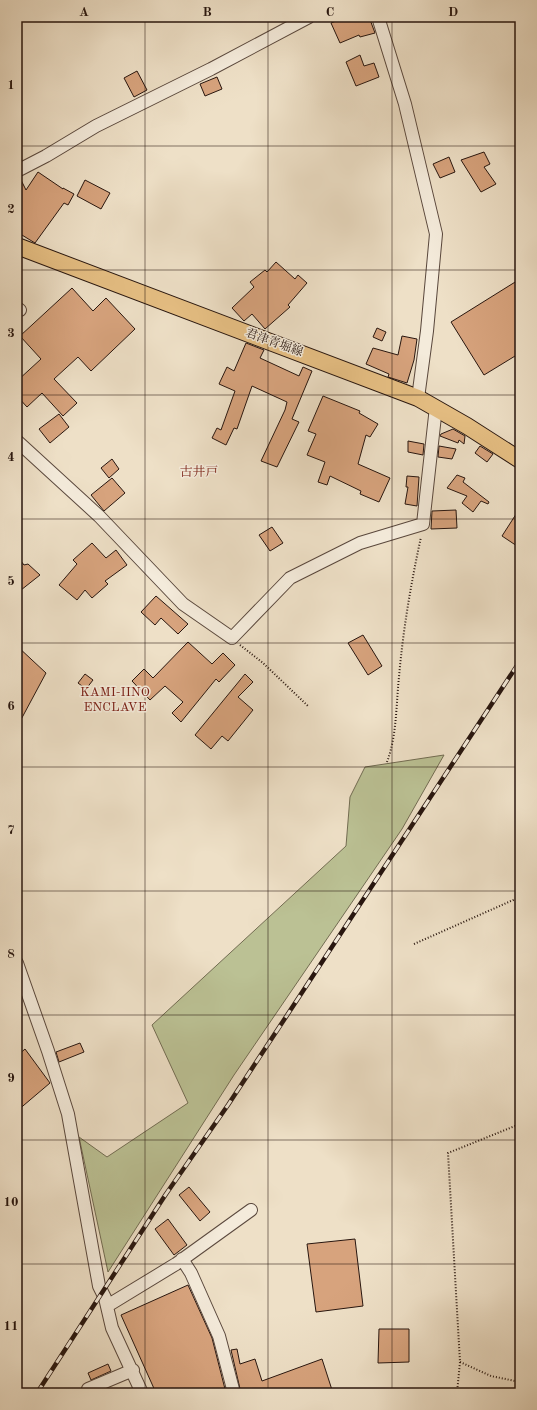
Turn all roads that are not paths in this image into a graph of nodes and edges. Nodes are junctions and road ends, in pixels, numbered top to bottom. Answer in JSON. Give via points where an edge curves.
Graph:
{"nodes":[{"id":1,"x":309,"y":17,"type":"edge"},
{"id":2,"x":378,"y":17,"type":"edge"},
{"id":3,"x":17,"y":171,"type":"edge"},
{"id":4,"x":17,"y":246,"type":"edge"},
{"id":5,"x":418,"y":398,"type":"junction"},
{"id":6,"x":436,"y":408,"type":"junction"},
{"id":7,"x":17,"y":441,"type":"edge"},
{"id":8,"x":520,"y":460,"type":"edge"},
{"id":9,"x":17,"y":963,"type":"edge"},
{"id":10,"x":251,"y":1210,"type":"dead end"},
{"id":11,"x":182,"y":1259,"type":"junction"},
{"id":12,"x":107,"y":1306,"type":"junction"},
{"id":13,"x":133,"y":1370,"type":"junction"},
{"id":14,"x":88,"y":1389,"type":"dead end"},
{"id":15,"x":142,"y":1393,"type":"edge"},
{"id":16,"x":234,"y":1393,"type":"edge"}],
"edges":[{"from":1,"to":3,"type":"street","via":[[96,126]]},
{"from":2,"to":5,"type":"street","via":[[405,104],[436,234]]},
{"from":4,"to":5,"type":"main road","name":"君津青堀線"},
{"from":5,"to":6,"type":"main road","name":"君津青堀線"},
{"from":6,"to":7,"type":"street","via":[[423,524],[360,543],[290,578],[232,638],[183,604],[99,516]]},
{"from":6,"to":8,"type":"main road","name":"君津青堀線"},
{"from":9,"to":12,"type":"street","via":[[68,1114],[99,1286]]},
{"from":10,"to":11,"type":"street"},
{"from":11,"to":12,"type":"street"},
{"from":11,"to":16,"type":"street","via":[[191,1273],[219,1336]]},
{"from":12,"to":13,"type":"street","via":[[112,1328]]},
{"from":13,"to":14,"type":"street"},
{"from":13,"to":15,"type":"street"}]}
